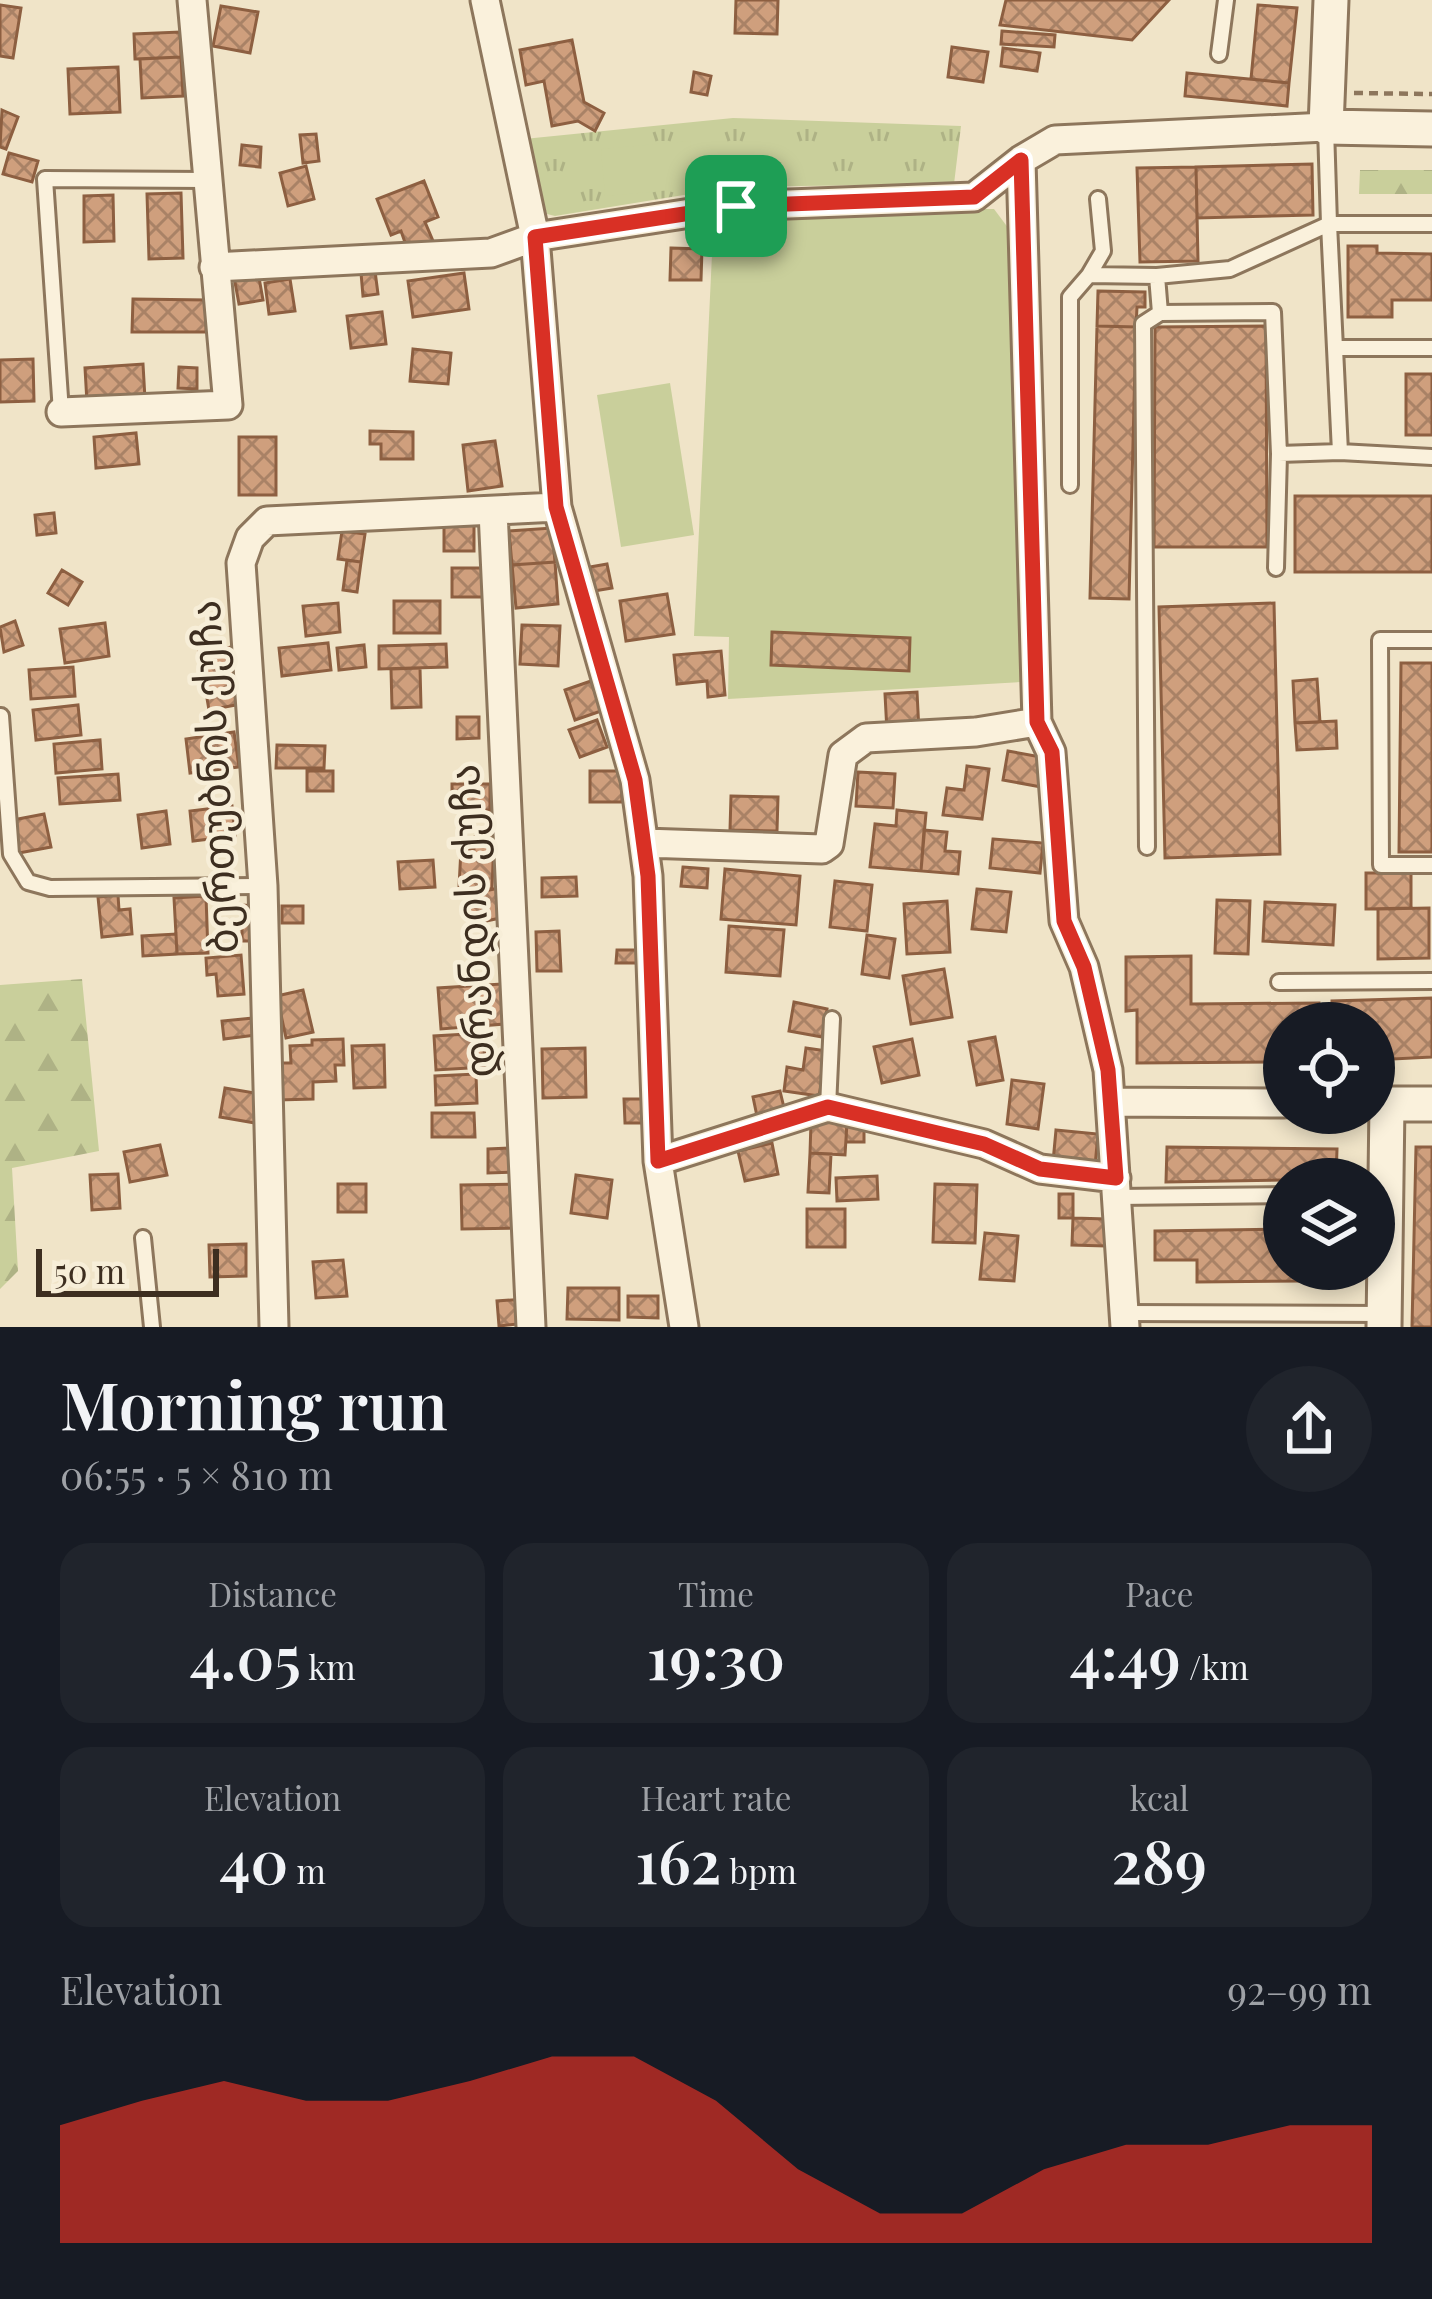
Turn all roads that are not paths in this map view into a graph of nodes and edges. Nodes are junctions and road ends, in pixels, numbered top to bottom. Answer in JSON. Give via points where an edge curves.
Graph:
{"nodes":[{"id":1,"x":192,"y":0,"type":"edge"},
{"id":2,"x":485,"y":0,"type":"edge"},
{"id":3,"x":1226,"y":0,"type":"edge"},
{"id":4,"x":1331,"y":0,"type":"edge"},
{"id":5,"x":1219,"y":54,"type":"dead end"},
{"id":6,"x":1326,"y":128,"type":"junction"},
{"id":7,"x":1432,"y":129,"type":"edge"},
{"id":8,"x":1021,"y":160,"type":"junction"},
{"id":9,"x":206,"y":180,"type":"junction"},
{"id":10,"x":1098,"y":199,"type":"dead end"},
{"id":11,"x":1330,"y":224,"type":"junction"},
{"id":12,"x":1432,"y":224,"type":"edge"},
{"id":13,"x":535,"y":237,"type":"junction"},
{"id":14,"x":214,"y":267,"type":"junction"},
{"id":15,"x":1089,"y":275,"type":"junction"},
{"id":16,"x":1157,"y":276,"type":"junction"},
{"id":17,"x":1160,"y":313,"type":"junction"},
{"id":18,"x":1432,"y":348,"type":"edge"},
{"id":19,"x":1336,"y":349,"type":"junction"},
{"id":20,"x":61,"y":412,"type":"joint"},
{"id":21,"x":1340,"y":452,"type":"junction"},
{"id":22,"x":1279,"y":454,"type":"junction"},
{"id":23,"x":1432,"y":457,"type":"edge"},
{"id":24,"x":1070,"y":485,"type":"dead end"},
{"id":25,"x":556,"y":507,"type":"junction"},
{"id":26,"x":493,"y":512,"type":"junction"},
{"id":27,"x":1276,"y":568,"type":"dead end"},
{"id":28,"x":1432,"y":640,"type":"edge"},
{"id":29,"x":1,"y":716,"type":"edge"},
{"id":30,"x":1037,"y":722,"type":"junction"},
{"id":31,"x":644,"y":843,"type":"junction"},
{"id":32,"x":1147,"y":847,"type":"dead end"},
{"id":33,"x":1432,"y":865,"type":"edge"},
{"id":34,"x":263,"y":886,"type":"junction"},
{"id":35,"x":1432,"y":981,"type":"edge"},
{"id":36,"x":1279,"y":982,"type":"dead end"},
{"id":37,"x":832,"y":1019,"type":"dead end"},
{"id":38,"x":1112,"y":1102,"type":"junction"},
{"id":39,"x":1263,"y":1103,"type":"edge"},
{"id":40,"x":1395,"y":1104,"type":"edge"},
{"id":41,"x":1432,"y":1104,"type":"edge"},
{"id":42,"x":828,"y":1107,"type":"junction"},
{"id":43,"x":658,"y":1161,"type":"junction"},
{"id":44,"x":1117,"y":1188,"type":"junction"},
{"id":45,"x":1263,"y":1195,"type":"edge"},
{"id":46,"x":143,"y":1238,"type":"dead end"},
{"id":47,"x":1383,"y":1290,"type":"edge"},
{"id":48,"x":1125,"y":1320,"type":"edge"},
{"id":49,"x":1384,"y":1320,"type":"edge"},
{"id":50,"x":152,"y":1327,"type":"edge"},
{"id":51,"x":274,"y":1327,"type":"edge"},
{"id":52,"x":531,"y":1327,"type":"edge"},
{"id":53,"x":684,"y":1327,"type":"edge"}],
"edges":[{"from":1,"to":9,"type":"street"},
{"from":2,"to":13,"type":"street"},
{"from":3,"to":5,"type":"lane"},
{"from":4,"to":6,"type":"street"},
{"from":6,"to":7,"type":"street"},
{"from":6,"to":8,"type":"street","via":[[1055,140]]},
{"from":6,"to":11,"type":"lane"},
{"from":8,"to":13,"type":"street","via":[[974,197],[736,206]]},
{"from":8,"to":30,"type":"street"},
{"from":9,"to":14,"type":"street"},
{"from":9,"to":20,"type":"lane","via":[[44,179]]},
{"from":10,"to":15,"type":"lane","via":[[1102,251]]},
{"from":11,"to":12,"type":"lane"},
{"from":11,"to":16,"type":"lane","via":[[1230,269]]},
{"from":11,"to":19,"type":"lane"},
{"from":13,"to":14,"type":"street","via":[[491,253]]},
{"from":13,"to":25,"type":"street"},
{"from":14,"to":20,"type":"street","via":[[228,405]]},
{"from":15,"to":16,"type":"lane"},
{"from":15,"to":24,"type":"lane","via":[[1070,297]]},
{"from":16,"to":17,"type":"lane"},
{"from":17,"to":22,"type":"lane","via":[[1273,312]]},
{"from":17,"to":32,"type":"lane","via":[[1143,324]]},
{"from":18,"to":19,"type":"lane"},
{"from":19,"to":21,"type":"lane"},
{"from":21,"to":22,"type":"lane"},
{"from":21,"to":23,"type":"lane"},
{"from":22,"to":27,"type":"lane"},
{"from":25,"to":26,"type":"street","name":"ბერთუბნის ქუჩა"},
{"from":25,"to":31,"type":"street","via":[[635,780]]},
{"from":26,"to":34,"type":"street","name":"ბერთუბნის ქუჩა","via":[[268,521],[250,538],[241,563]]},
{"from":26,"to":52,"type":"street","name":"დრანდის ქუჩა"},
{"from":28,"to":33,"type":"lane","via":[[1380,640],[1381,866]]},
{"from":29,"to":34,"type":"lane","via":[[11,854],[28,882],[50,889]]},
{"from":30,"to":31,"type":"street","via":[[866,738],[851,746],[822,849]]},
{"from":30,"to":38,"type":"street","via":[[1052,752],[1064,921],[1084,967]]},
{"from":31,"to":43,"type":"street"},
{"from":34,"to":51,"type":"street","name":"ბერთუბნის ქუჩა"},
{"from":35,"to":36,"type":"lane"},
{"from":37,"to":42,"type":"lane"},
{"from":38,"to":39,"type":"street"},
{"from":38,"to":44,"type":"street"},
{"from":40,"to":41,"type":"street"},
{"from":42,"to":43,"type":"street"},
{"from":42,"to":44,"type":"street","via":[[984,1144],[1040,1169]]},
{"from":43,"to":53,"type":"street"},
{"from":44,"to":45,"type":"lane"},
{"from":44,"to":48,"type":"street"},
{"from":46,"to":50,"type":"lane"},
{"from":47,"to":49,"type":"street"},
{"from":48,"to":49,"type":"lane"}]}
